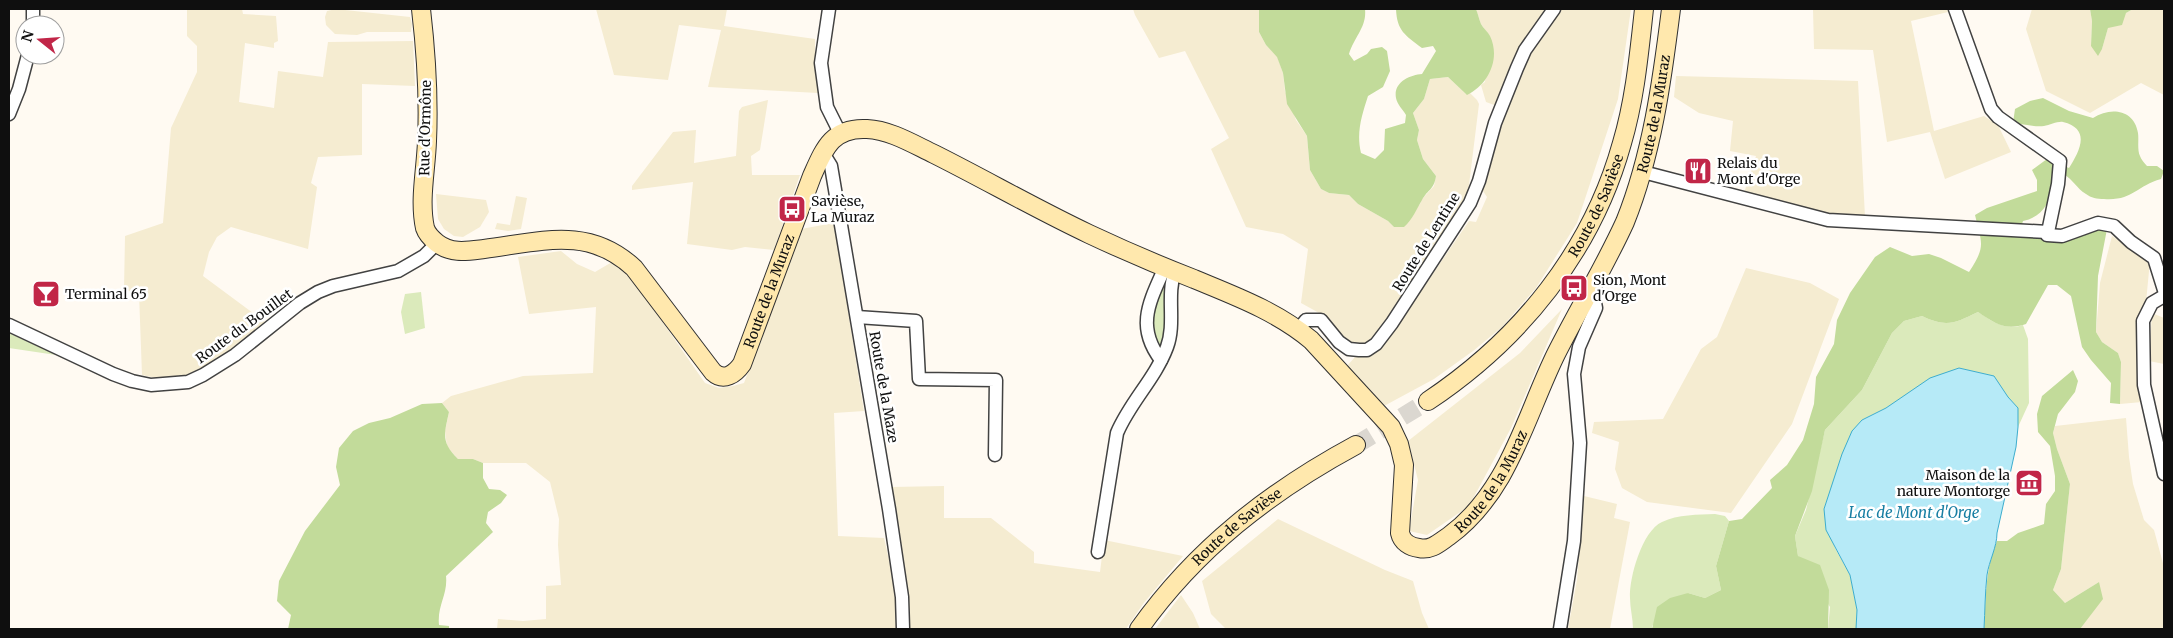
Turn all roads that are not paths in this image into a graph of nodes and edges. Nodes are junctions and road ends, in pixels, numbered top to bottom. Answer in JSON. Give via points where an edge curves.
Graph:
{"nodes":[{"id":1,"x":421,"y":9,"type":"edge"},
{"id":2,"x":829,"y":9,"type":"edge"},
{"id":3,"x":1554,"y":9,"type":"edge"},
{"id":4,"x":1644,"y":9,"type":"edge"},
{"id":5,"x":1671,"y":9,"type":"edge"},
{"id":6,"x":1955,"y":9,"type":"edge"},
{"id":7,"x":25,"y":65,"type":"edge"},
{"id":8,"x":9,"y":114,"type":"edge"},
{"id":9,"x":840,"y":133,"type":"junction"},
{"id":10,"x":823,"y":152,"type":"junction"},
{"id":11,"x":1643,"y":172,"type":"junction"},
{"id":12,"x":2047,"y":233,"type":"junction"},
{"id":13,"x":437,"y":243,"type":"junction"},
{"id":14,"x":1170,"y":269,"type":"junction"},
{"id":15,"x":2164,"y":290,"type":"edge"},
{"id":16,"x":1587,"y":296,"type":"junction"},
{"id":17,"x":2164,"y":296,"type":"edge"},
{"id":18,"x":857,"y":318,"type":"junction"},
{"id":19,"x":9,"y":325,"type":"edge"},
{"id":20,"x":1298,"y":330,"type":"junction"},
{"id":21,"x":1161,"y":360,"type":"junction"},
{"id":22,"x":1428,"y":401,"type":"tunnel mouth"},
{"id":23,"x":1356,"y":446,"type":"tunnel mouth"},
{"id":24,"x":995,"y":455,"type":"dead end"},
{"id":25,"x":2164,"y":474,"type":"edge"},
{"id":26,"x":1098,"y":552,"type":"dead end"},
{"id":27,"x":902,"y":629,"type":"edge"},
{"id":28,"x":1139,"y":629,"type":"edge"},
{"id":29,"x":1560,"y":629,"type":"edge"}],
"edges":[{"from":1,"to":13,"type":"street","name":"Rue d'Ormône","via":[[426,54],[427,141],[423,212],[426,231]]},
{"from":2,"to":9,"type":"street","via":[[821,63],[827,107]]},
{"from":3,"to":20,"type":"street","name":"Route de Lentine","via":[[1525,50],[1517,68],[1495,123],[1470,203],[1376,344],[1367,350],[1349,349],[1321,320],[1306,320]]},
{"from":4,"to":22,"type":"street","name":"Route de Savièse","via":[[1636,81],[1622,143],[1608,185],[1581,242],[1550,289],[1518,326],[1473,369]]},
{"from":5,"to":11,"type":"street","name":"Route de la Muraz"},
{"from":6,"to":12,"type":"street","via":[[1991,109],[1998,118],[2060,161]]},
{"from":7,"to":8,"type":"street"},
{"from":9,"to":10,"type":"street","name":"Route de la Muraz"},
{"from":9,"to":14,"type":"street","name":"Route de la Muraz","via":[[868,129],[900,138],[1064,222]]},
{"from":10,"to":13,"type":"street","name":"Route de la Muraz","via":[[742,364],[726,377],[713,372],[634,268],[602,246],[578,239],[556,239],[456,251]]},
{"from":10,"to":18,"type":"street","name":"Route de la Maze","via":[[831,166]]},
{"from":11,"to":12,"type":"street","via":[[1828,220]]},
{"from":11,"to":16,"type":"street","name":"Route de la Muraz","via":[[1625,222]]},
{"from":12,"to":15,"type":"street","via":[[2062,236],[2098,223],[2114,226],[2154,258]]},
{"from":13,"to":19,"type":"street","name":"Route du Bouillet","via":[[424,256],[398,271],[318,292],[235,355],[188,382],[151,385],[132,381]]},
{"from":14,"to":20,"type":"street","name":"Route de la Muraz","via":[[1254,304]]},
{"from":14,"to":21,"type":"street","via":[[1170,330]]},
{"from":14,"to":21,"type":"street","via":[[1154,289],[1146,318],[1151,343]]},
{"from":16,"to":20,"type":"street","name":"Route de la Muraz","via":[[1497,486],[1463,526],[1425,549],[1409,545],[1400,533],[1404,465],[1391,427]]},
{"from":16,"to":29,"type":"street","via":[[1596,308],[1579,348],[1574,374],[1580,443],[1574,542]]},
{"from":17,"to":25,"type":"street","via":[[2152,303],[2143,321],[2144,385]]},
{"from":18,"to":24,"type":"street","via":[[916,321],[919,379],[996,380]]},
{"from":18,"to":27,"type":"street","name":"Route de la Maze","via":[[901,587]]},
{"from":21,"to":26,"type":"street","via":[[1125,415],[1118,433]]},
{"from":23,"to":28,"type":"street","name":"Route de Savièse","via":[[1287,487],[1230,528],[1179,578]]}]}
